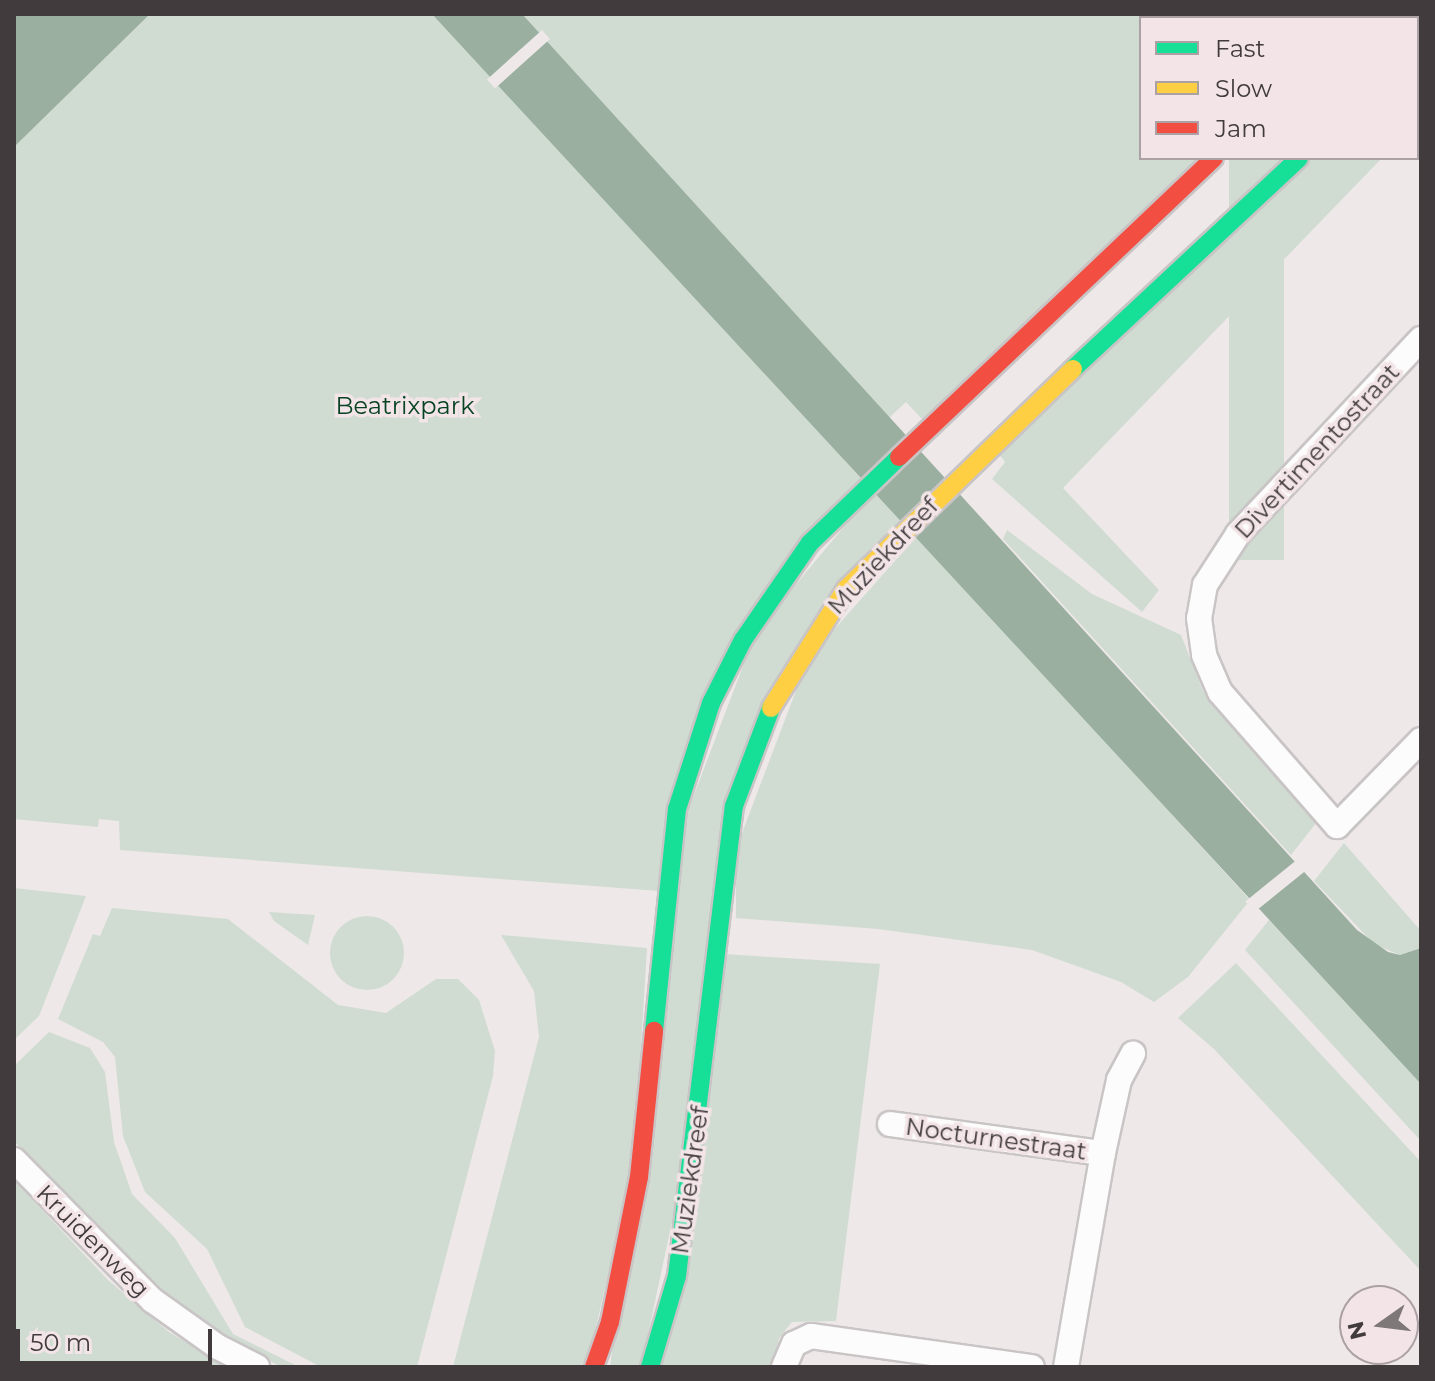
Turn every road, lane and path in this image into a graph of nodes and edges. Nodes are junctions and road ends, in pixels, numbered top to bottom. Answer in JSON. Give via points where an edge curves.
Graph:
{"nodes":[{"id":1,"x":1212,"y":160,"type":"edge"},
{"id":2,"x":1297,"y":160,"type":"edge"},
{"id":3,"x":1421,"y":339,"type":"edge"},
{"id":4,"x":1421,"y":740,"type":"edge"},
{"id":5,"x":1133,"y":1054,"type":"dead end"},
{"id":6,"x":890,"y":1124,"type":"dead end"},
{"id":7,"x":1103,"y":1153,"type":"junction"},
{"id":8,"x":14,"y":1160,"type":"edge"},
{"id":9,"x":257,"y":1367,"type":"edge"},
{"id":10,"x":594,"y":1367,"type":"edge"},
{"id":11,"x":650,"y":1367,"type":"edge"},
{"id":12,"x":784,"y":1367,"type":"edge"},
{"id":13,"x":1032,"y":1367,"type":"edge"},
{"id":14,"x":1066,"y":1367,"type":"edge"}],
"edges":[{"from":1,"to":10,"type":"main road","via":[[846,507],[779,584],[711,703],[689,764],[668,858],[639,1177],[610,1322]]},
{"from":2,"to":11,"type":"main road","name":"Muziekdreef","via":[[891,540],[846,589],[774,699],[734,806],[677,1276]]},
{"from":3,"to":4,"type":"street","name":"Divertimentostraat","via":[[1238,534],[1205,585],[1199,618],[1204,655],[1220,692],[1337,826]]},
{"from":5,"to":7,"type":"street","name":"Nocturnestraat","via":[[1119,1080]]},
{"from":6,"to":7,"type":"street","name":"Nocturnestraat"},
{"from":7,"to":14,"type":"street","name":"Nocturnestraat"},
{"from":8,"to":9,"type":"street","name":"Kruidenweg","via":[[152,1300],[218,1347]]},
{"from":12,"to":13,"type":"street","via":[[794,1344],[811,1336]]}]}
